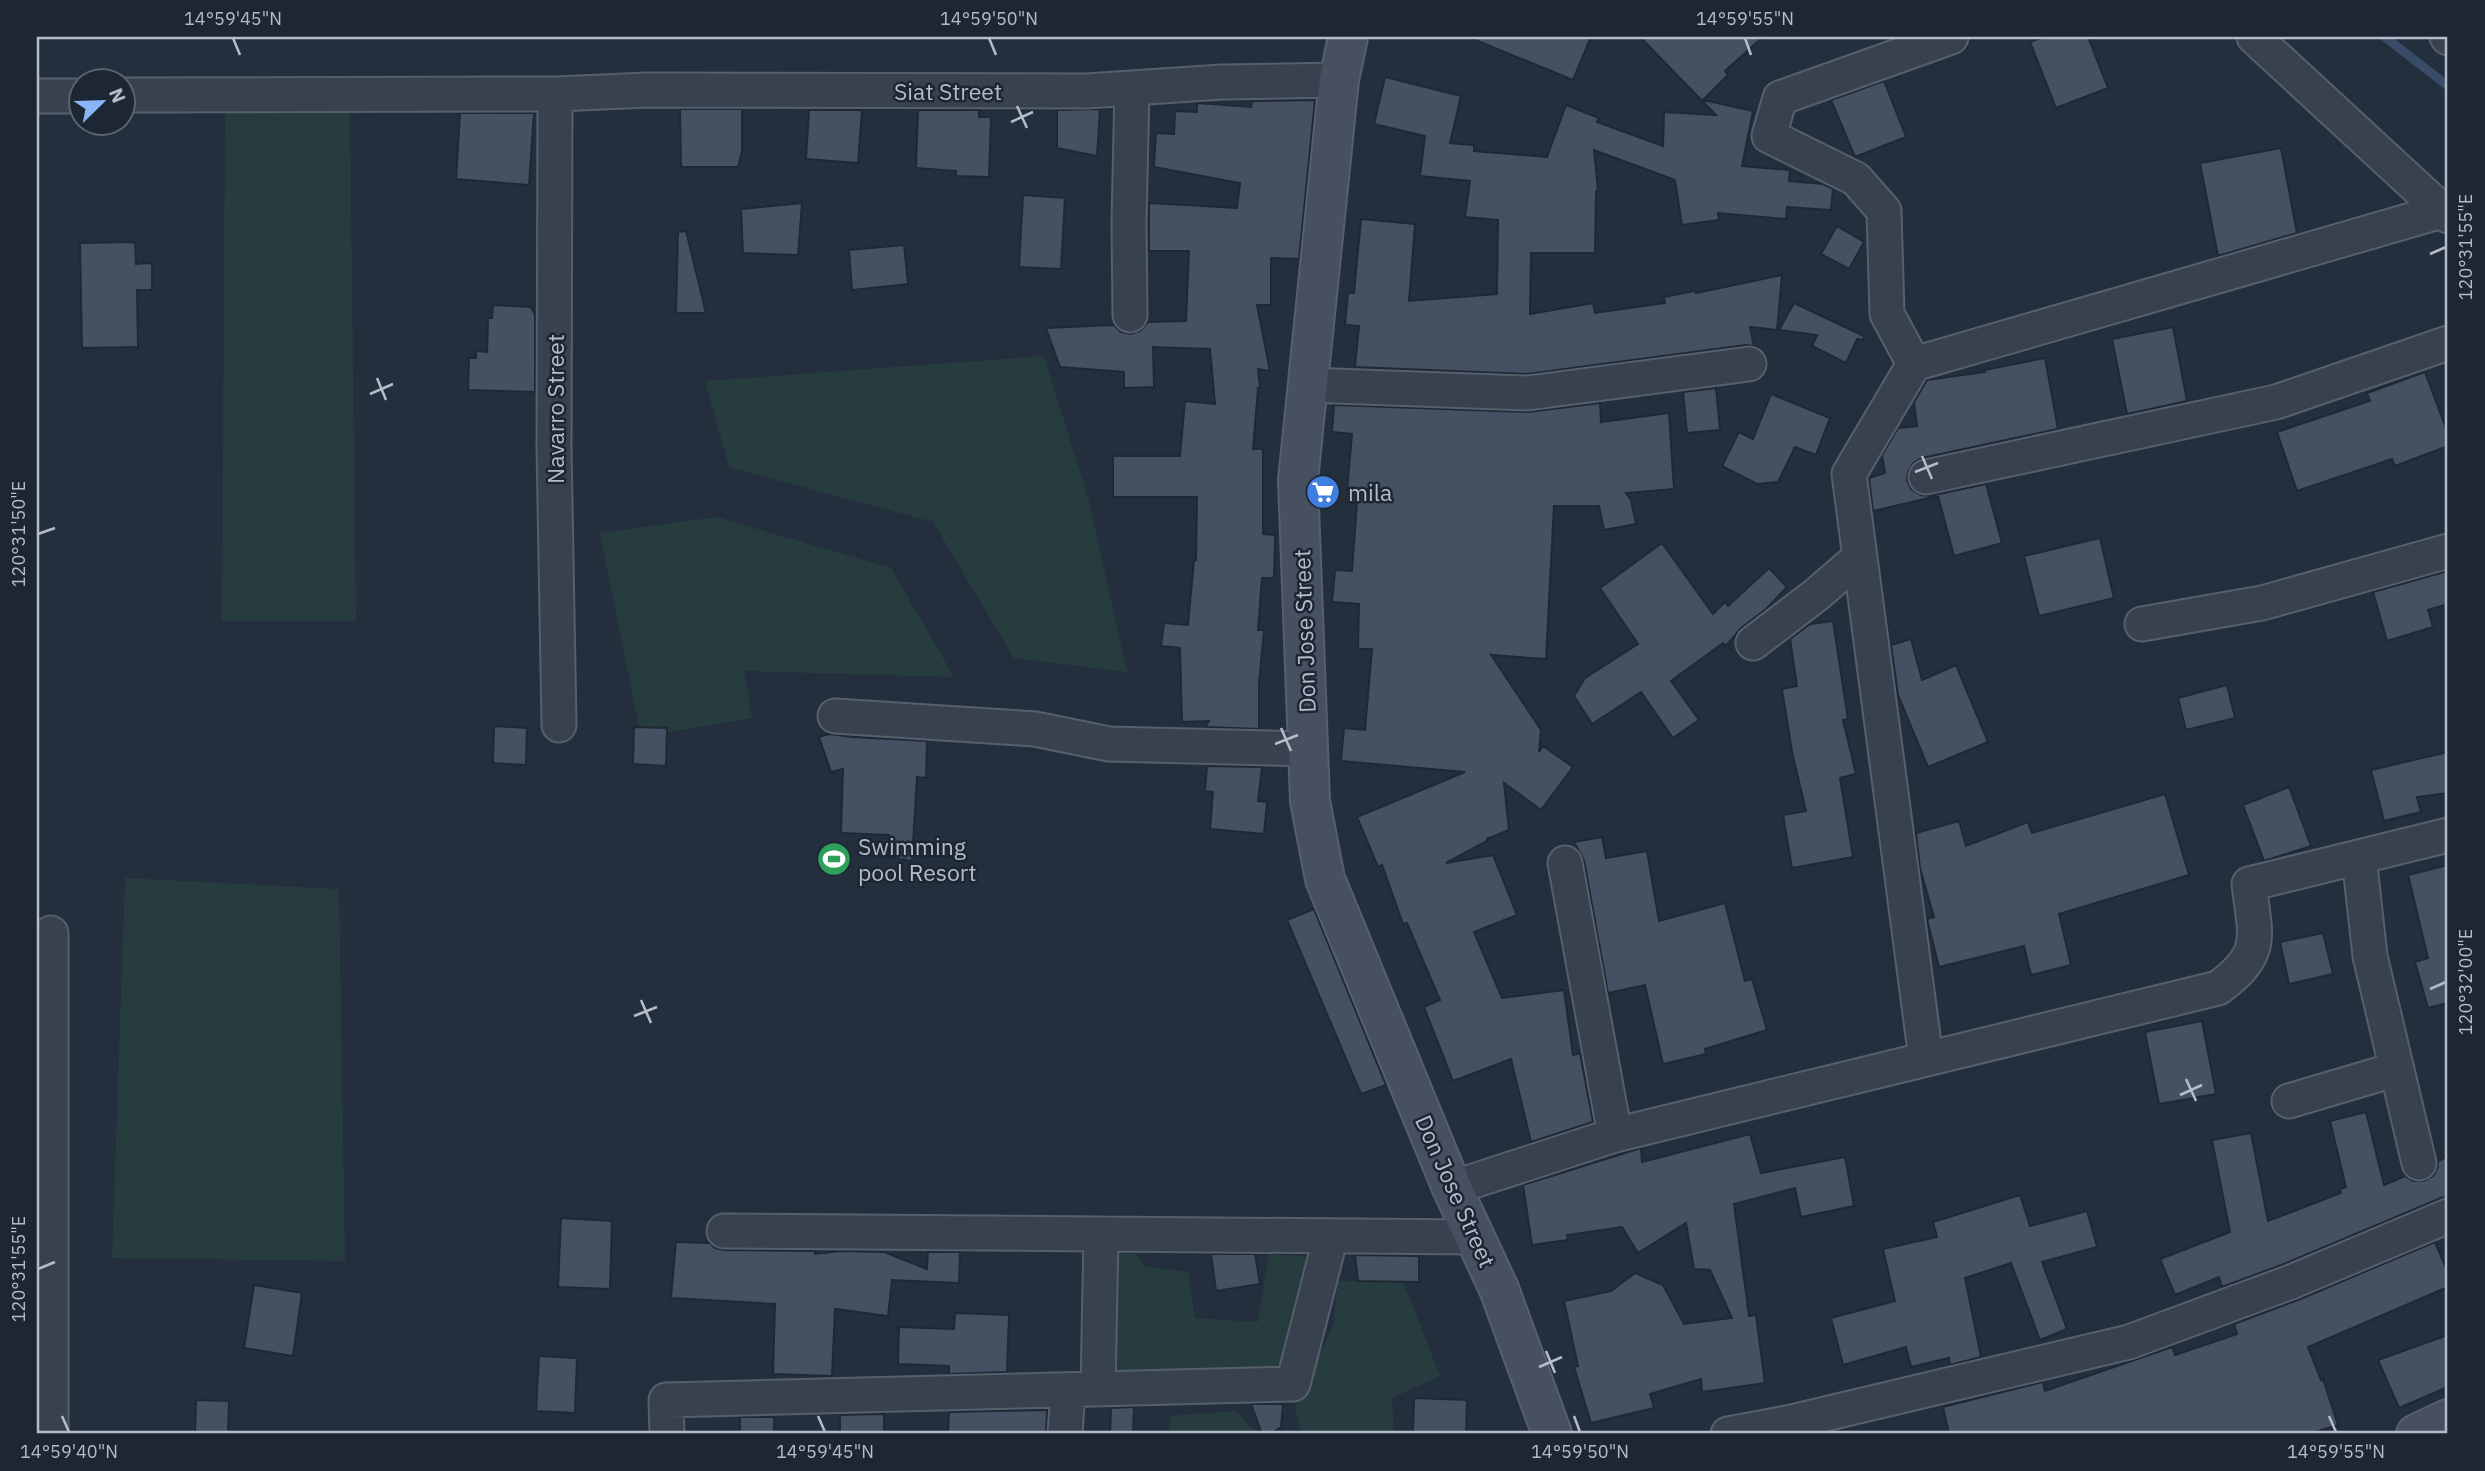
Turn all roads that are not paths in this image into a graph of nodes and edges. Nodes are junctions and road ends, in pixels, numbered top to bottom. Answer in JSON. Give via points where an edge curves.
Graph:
{"nodes":[{"id":1,"x":1348,"y":37,"type":"edge"},
{"id":2,"x":1951,"y":37,"type":"edge"},
{"id":3,"x":2254,"y":37,"type":"edge"},
{"id":4,"x":1339,"y":80,"type":"junction"},
{"id":5,"x":1132,"y":88,"type":"junction"},
{"id":6,"x":557,"y":94,"type":"junction"},
{"id":7,"x":136,"y":95,"type":"edge"},
{"id":8,"x":37,"y":96,"type":"edge"},
{"id":9,"x":66,"y":96,"type":"edge"},
{"id":10,"x":2445,"y":214,"type":"edge"},
{"id":11,"x":1130,"y":315,"type":"dead end"},
{"id":12,"x":2448,"y":343,"type":"edge"},
{"id":13,"x":1749,"y":364,"type":"dead end"},
{"id":14,"x":1914,"y":364,"type":"junction"},
{"id":15,"x":1308,"y":385,"type":"junction"},
{"id":16,"x":1926,"y":477,"type":"dead end"},
{"id":17,"x":2448,"y":551,"type":"edge"},
{"id":18,"x":1860,"y":557,"type":"junction"},
{"id":19,"x":2142,"y":624,"type":"dead end"},
{"id":20,"x":1754,"y":643,"type":"dead end"},
{"id":21,"x":835,"y":716,"type":"dead end"},
{"id":22,"x":559,"y":725,"type":"dead end"},
{"id":23,"x":1308,"y":749,"type":"junction"},
{"id":24,"x":2448,"y":835,"type":"edge"},
{"id":25,"x":2359,"y":857,"type":"junction"},
{"id":26,"x":1564,"y":863,"type":"dead end"},
{"id":27,"x":51,"y":933,"type":"dead end"},
{"id":28,"x":1926,"y":1059,"type":"junction"},
{"id":29,"x":2397,"y":1069,"type":"junction"},
{"id":30,"x":2289,"y":1101,"type":"dead end"},
{"id":31,"x":1615,"y":1135,"type":"junction"},
{"id":32,"x":2419,"y":1163,"type":"dead end"},
{"id":33,"x":1452,"y":1188,"type":"junction"},
{"id":34,"x":2448,"y":1216,"type":"edge"},
{"id":35,"x":724,"y":1231,"type":"dead end"},
{"id":36,"x":1101,"y":1234,"type":"junction"},
{"id":37,"x":1331,"y":1236,"type":"junction"},
{"id":38,"x":1475,"y":1237,"type":"junction"},
{"id":39,"x":1083,"y":1389,"type":"junction"},
{"id":40,"x":2448,"y":1419,"type":"edge"},
{"id":41,"x":51,"y":1434,"type":"edge"},
{"id":42,"x":667,"y":1434,"type":"edge"},
{"id":43,"x":1065,"y":1434,"type":"edge"},
{"id":44,"x":1552,"y":1434,"type":"edge"},
{"id":45,"x":1728,"y":1434,"type":"edge"},
{"id":46,"x":2416,"y":1434,"type":"edge"}],
"edges":[{"from":1,"to":4,"type":"street","name":"Don Jose Street"},
{"from":2,"to":14,"type":"street","via":[[1780,97],[1769,136],[1856,179],[1884,211],[1887,314]]},
{"from":3,"to":10,"type":"street"},
{"from":4,"to":5,"type":"street","name":"Siat Street"},
{"from":4,"to":15,"type":"street","name":"Don Jose Street"},
{"from":5,"to":6,"type":"street","name":"Siat Street"},
{"from":5,"to":11,"type":"street"},
{"from":6,"to":7,"type":"street","name":"Siat Street"},
{"from":6,"to":22,"type":"street","name":"Navarro Street","via":[[554,446]]},
{"from":8,"to":9,"type":"street"},
{"from":10,"to":14,"type":"street"},
{"from":12,"to":16,"type":"street","via":[[2276,402]]},
{"from":13,"to":15,"type":"street","via":[[1528,393]]},
{"from":14,"to":18,"type":"street","via":[[1849,474]]},
{"from":15,"to":23,"type":"street","name":"Don Jose Street","via":[[1298,480]]},
{"from":17,"to":19,"type":"street","via":[[2262,603]]},
{"from":18,"to":20,"type":"street"},
{"from":18,"to":28,"type":"street"},
{"from":21,"to":23,"type":"street","via":[[1035,729],[1109,744]]},
{"from":23,"to":33,"type":"street","name":"Don Jose Street","via":[[1310,801],[1325,879]]},
{"from":24,"to":25,"type":"street"},
{"from":25,"to":28,"type":"street","via":[[2249,884],[2256,937],[2251,957],[2218,988]]},
{"from":25,"to":29,"type":"street","via":[[2370,956]]},
{"from":26,"to":31,"type":"street"},
{"from":27,"to":41,"type":"street"},
{"from":28,"to":31,"type":"street"},
{"from":29,"to":30,"type":"street"},
{"from":29,"to":32,"type":"street"},
{"from":31,"to":33,"type":"street"},
{"from":33,"to":38,"type":"street","name":"Don Jose Street"},
{"from":34,"to":45,"type":"street","via":[[2291,1282],[2129,1342]]},
{"from":35,"to":36,"type":"street"},
{"from":36,"to":37,"type":"street"},
{"from":36,"to":39,"type":"street"},
{"from":37,"to":38,"type":"street"},
{"from":37,"to":39,"type":"street","via":[[1293,1384]]},
{"from":38,"to":44,"type":"street","name":"Don Jose Street"},
{"from":39,"to":42,"type":"street","via":[[666,1399]]},
{"from":39,"to":43,"type":"street"},
{"from":40,"to":46,"type":"street"}]}
